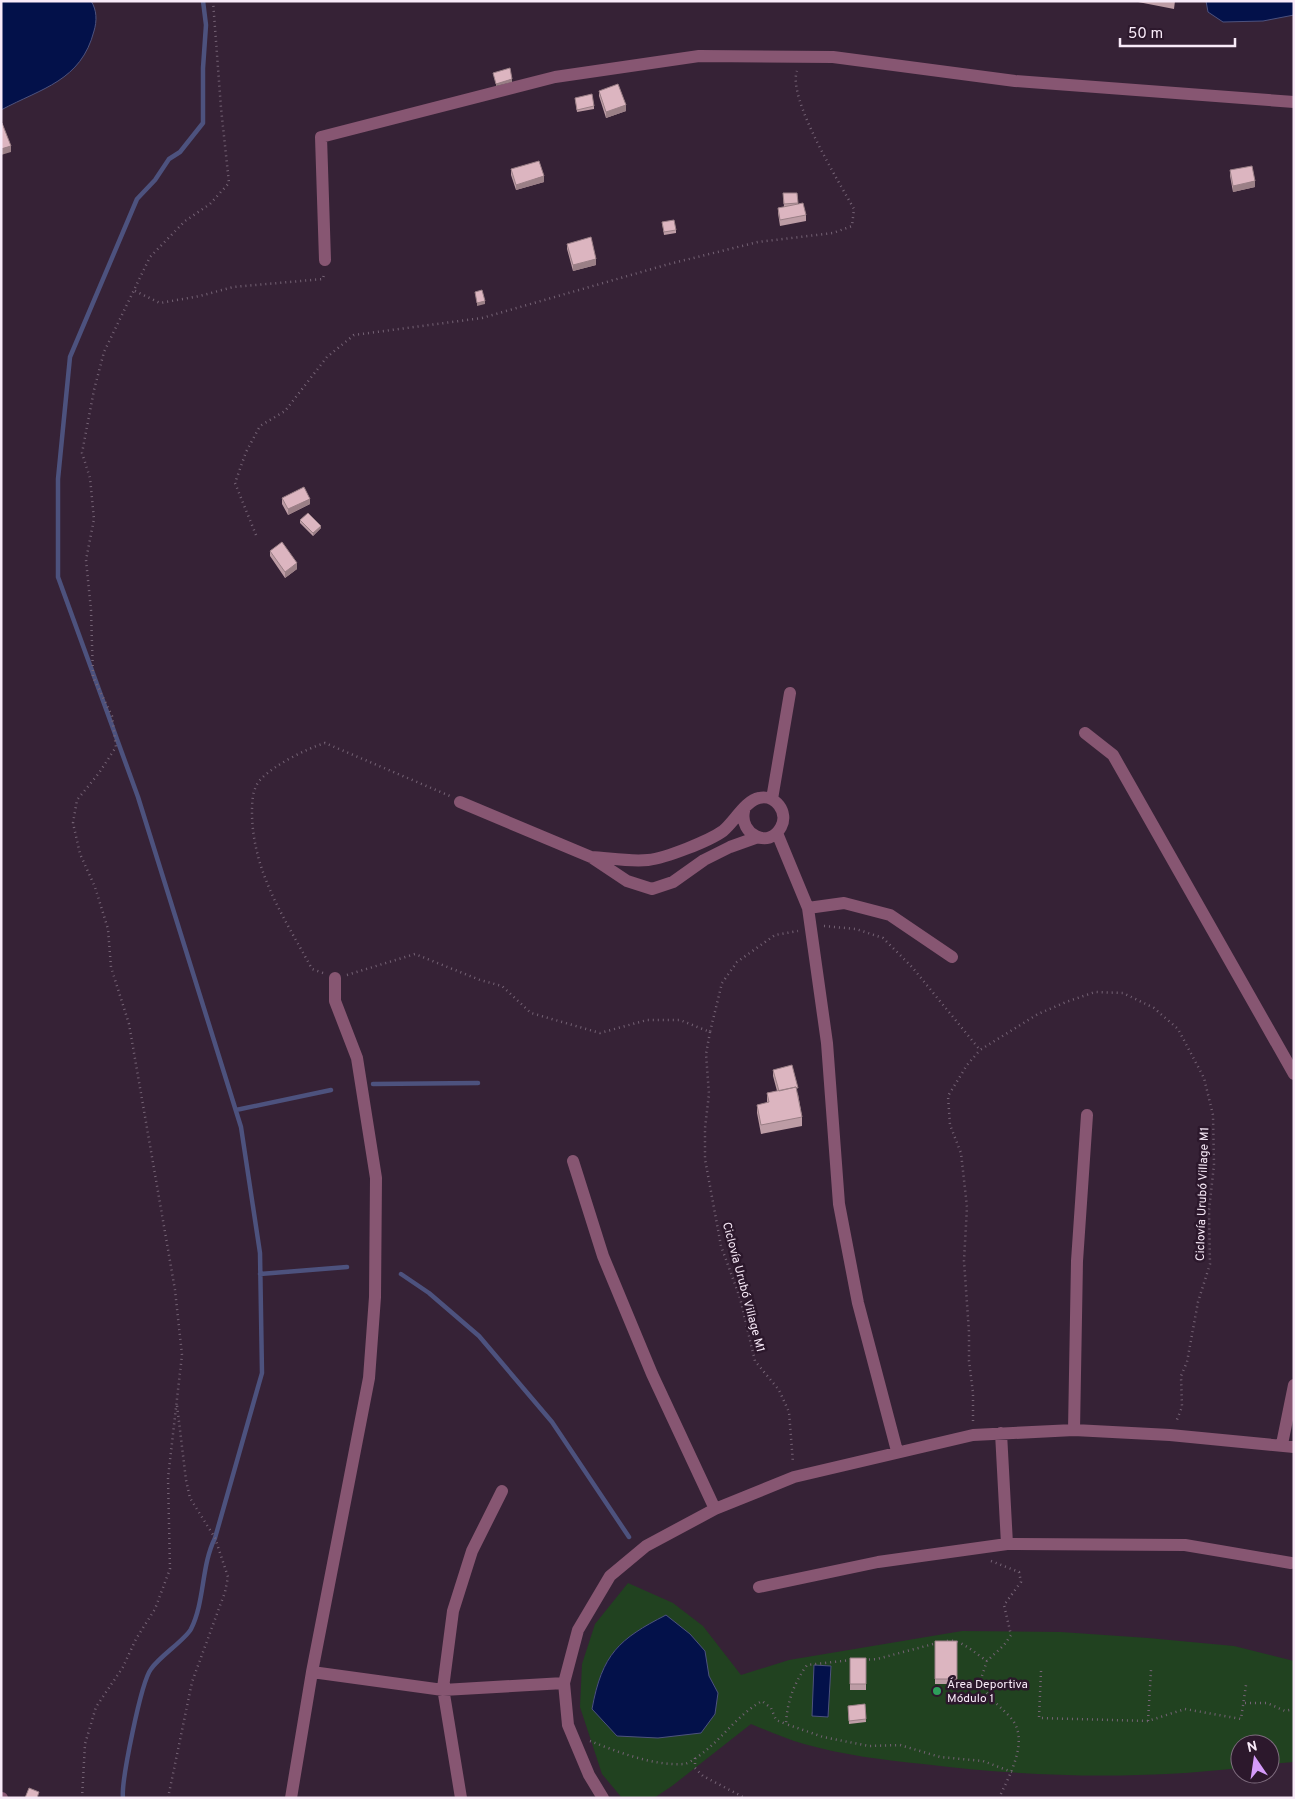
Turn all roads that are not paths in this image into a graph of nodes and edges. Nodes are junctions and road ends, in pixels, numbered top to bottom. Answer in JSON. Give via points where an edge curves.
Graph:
{"nodes":[{"id":1,"x":1294,"y":102,"type":"edge"},
{"id":2,"x":325,"y":260,"type":"road end"},
{"id":3,"x":790,"y":693,"type":"dead end"},
{"id":4,"x":1085,"y":733,"type":"dead end"},
{"id":5,"x":772,"y":799,"type":"junction"},
{"id":6,"x":460,"y":802,"type":"road end"},
{"id":7,"x":744,"y":811,"type":"junction"},
{"id":8,"x":777,"y":833,"type":"junction"},
{"id":9,"x":758,"y":837,"type":"junction"},
{"id":10,"x":591,"y":857,"type":"junction"},
{"id":11,"x":808,"y":908,"type":"junction"},
{"id":12,"x":952,"y":957,"type":"dead end"},
{"id":13,"x":335,"y":978,"type":"road end"},
{"id":14,"x":1294,"y":1074,"type":"edge"},
{"id":15,"x":1087,"y":1115,"type":"dead end"},
{"id":16,"x":573,"y":1161,"type":"dead end"},
{"id":17,"x":1294,"y":1385,"type":"edge"},
{"id":18,"x":1074,"y":1430,"type":"junction"},
{"id":19,"x":1002,"y":1433,"type":"junction"},
{"id":20,"x":1288,"y":1446,"type":"edge"},
{"id":21,"x":897,"y":1451,"type":"junction"},
{"id":22,"x":502,"y":1491,"type":"dead end"},
{"id":23,"x":715,"y":1509,"type":"junction"},
{"id":24,"x":1007,"y":1544,"type":"junction"},
{"id":25,"x":1292,"y":1563,"type":"dead end"},
{"id":26,"x":759,"y":1587,"type":"dead end"},
{"id":27,"x":312,"y":1672,"type":"junction"},
{"id":28,"x":564,"y":1683,"type":"junction"},
{"id":29,"x":443,"y":1690,"type":"junction"},
{"id":30,"x":291,"y":1798,"type":"edge"},
{"id":31,"x":461,"y":1798,"type":"edge"},
{"id":32,"x":603,"y":1798,"type":"edge"}],
"edges":[{"from":1,"to":2,"type":"street","via":[[1015,81],[834,57],[699,56],[587,71],[321,136]]},
{"from":3,"to":5,"type":"street"},
{"from":4,"to":14,"type":"street","via":[[1113,754]]},
{"from":5,"to":7,"type":"street","via":[[758,798]]},
{"from":5,"to":8,"type":"street","via":[[782,808],[784,815]]},
{"from":6,"to":10,"type":"street"},
{"from":7,"to":9,"type":"street","via":[[744,824],[752,835]]},
{"from":7,"to":10,"type":"street","via":[[722,831],[691,846],[648,860]]},
{"from":8,"to":9,"type":"street"},
{"from":8,"to":11,"type":"street"},
{"from":9,"to":10,"type":"street","via":[[721,851],[673,882],[652,889],[627,881]]},
{"from":11,"to":12,"type":"street","via":[[844,903],[890,915]]},
{"from":11,"to":21,"type":"street","via":[[827,1043],[839,1204],[858,1303]]},
{"from":13,"to":27,"type":"street","via":[[335,1001],[357,1058],[376,1178],[375,1297],[369,1378]]},
{"from":15,"to":18,"type":"street","via":[[1077,1261]]},
{"from":16,"to":23,"type":"street","via":[[603,1256],[652,1374]]},
{"from":17,"to":20,"type":"street"},
{"from":18,"to":19,"type":"street"},
{"from":18,"to":20,"type":"street"},
{"from":19,"to":21,"type":"street","via":[[973,1435]]},
{"from":19,"to":24,"type":"street"},
{"from":21,"to":23,"type":"street","via":[[794,1477]]},
{"from":22,"to":29,"type":"street","via":[[472,1551],[453,1611]]},
{"from":23,"to":28,"type":"street","via":[[646,1546],[610,1576],[578,1630]]},
{"from":24,"to":25,"type":"street","via":[[1185,1545]]},
{"from":24,"to":26,"type":"street","via":[[878,1562]]},
{"from":27,"to":29,"type":"street"},
{"from":27,"to":30,"type":"street"},
{"from":28,"to":29,"type":"street"},
{"from":28,"to":32,"type":"street","via":[[568,1725],[589,1775]]},
{"from":29,"to":31,"type":"street"}]}
